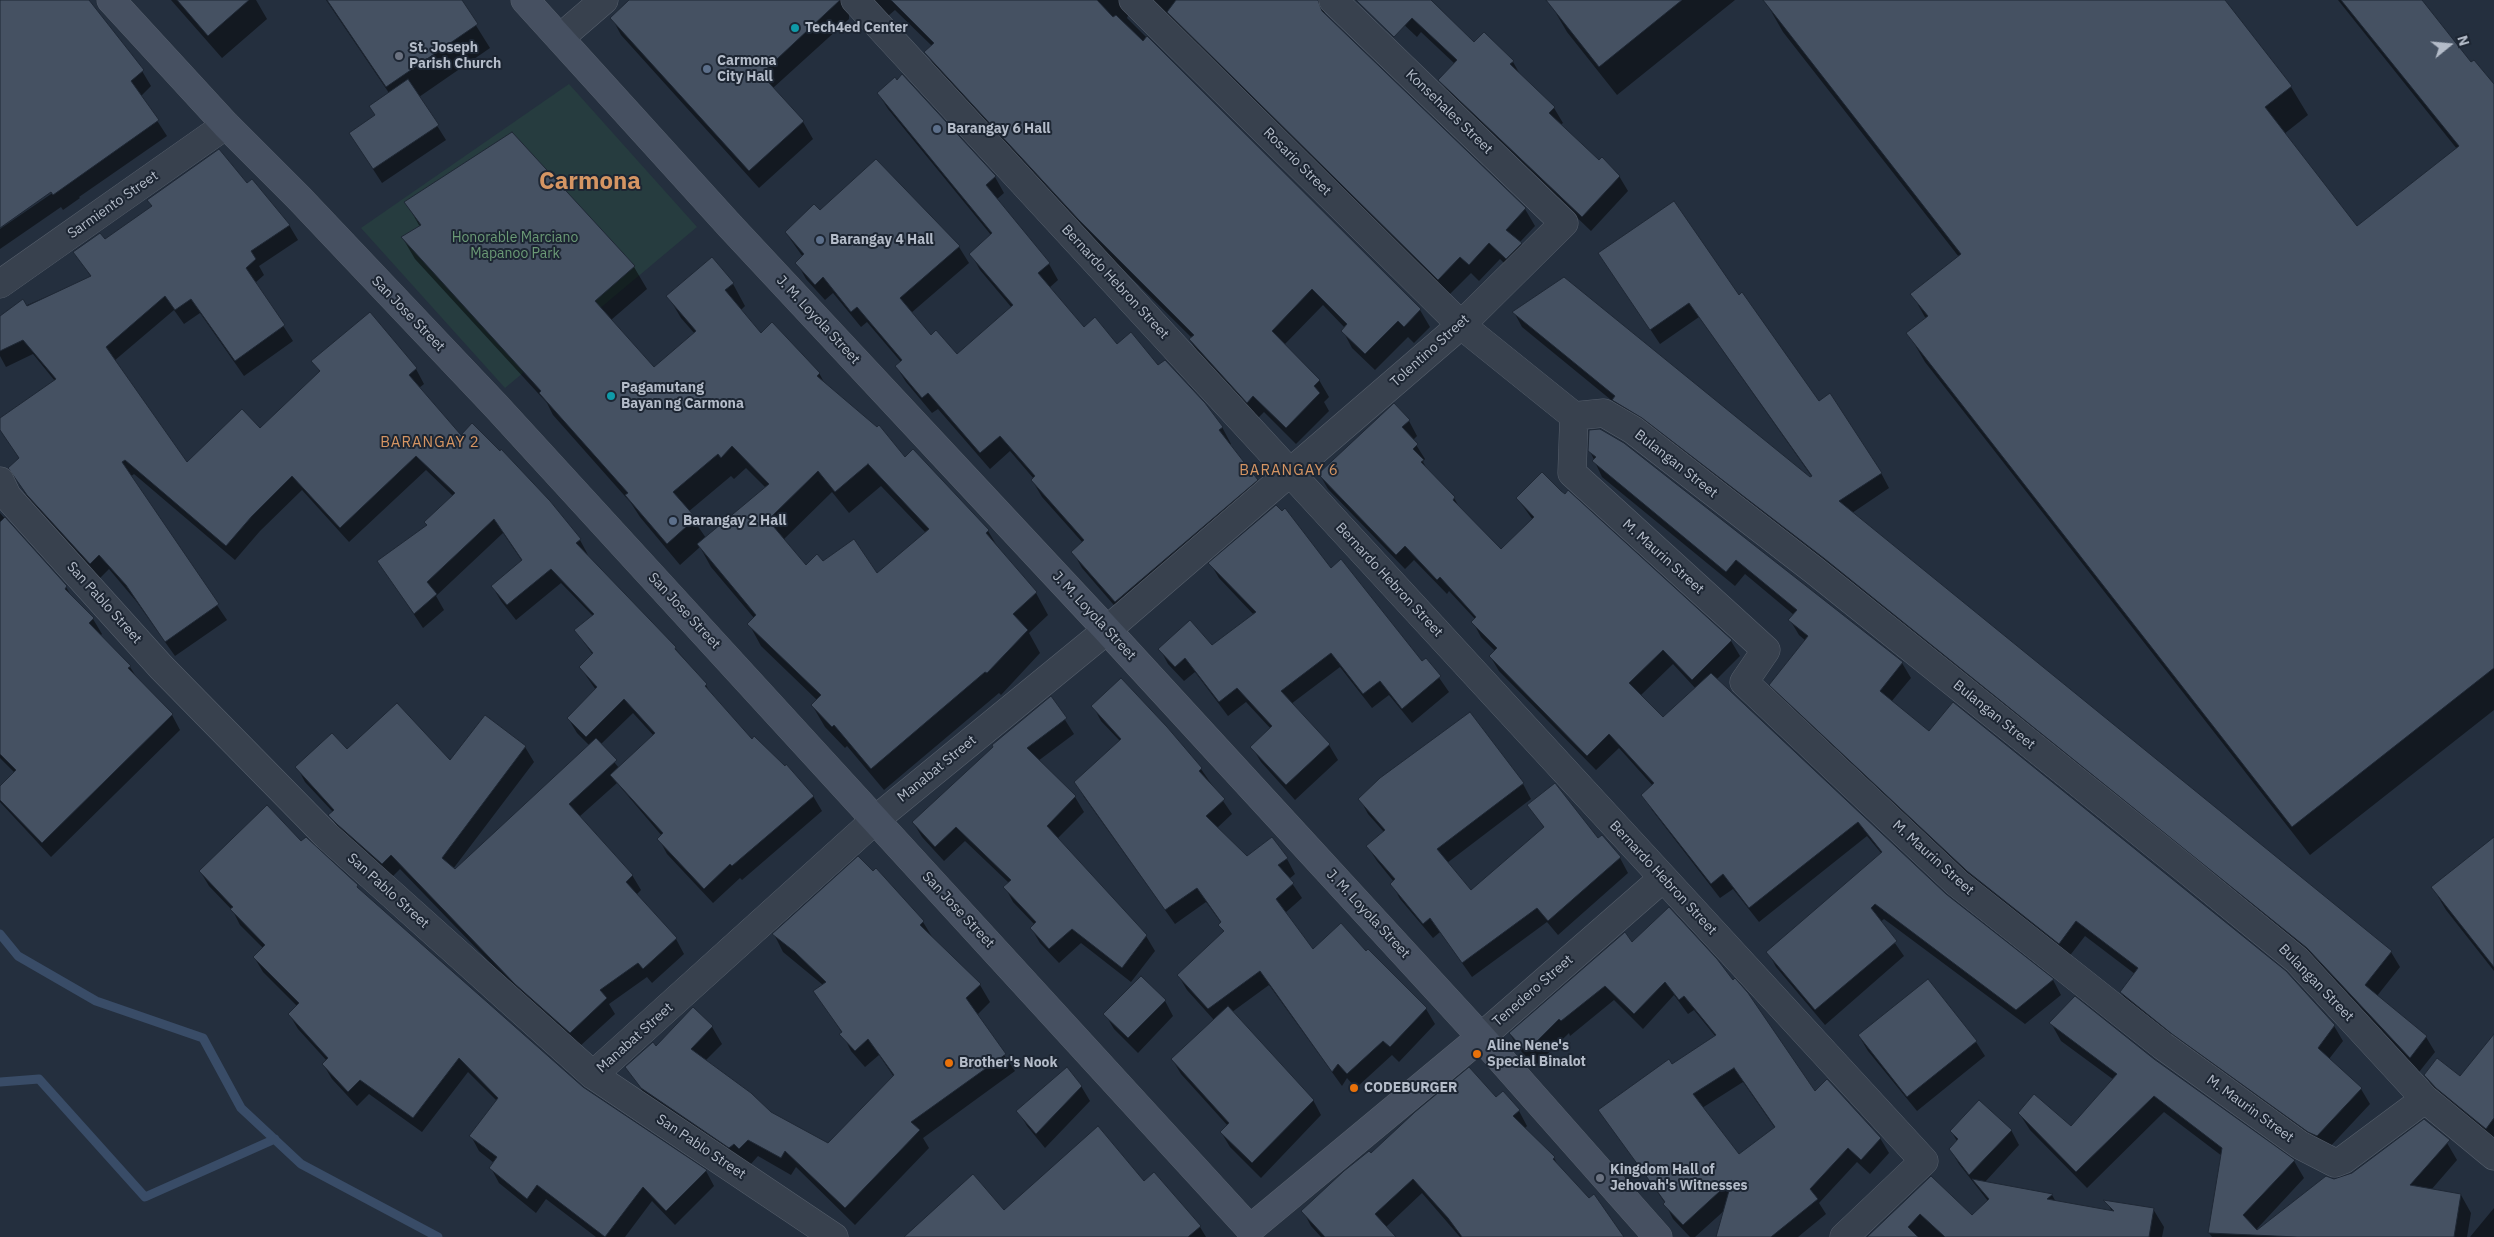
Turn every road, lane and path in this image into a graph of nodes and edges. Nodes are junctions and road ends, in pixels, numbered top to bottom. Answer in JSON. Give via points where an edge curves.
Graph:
{"nodes":[{"id":1,"x":111,"y":0,"type":"edge"},
{"id":2,"x":525,"y":0,"type":"edge"},
{"id":3,"x":604,"y":0,"type":"edge"},
{"id":4,"x":854,"y":0,"type":"edge"},
{"id":5,"x":1133,"y":0,"type":"edge"},
{"id":6,"x":1333,"y":0,"type":"edge"},
{"id":7,"x":560,"y":38,"type":"junction"},
{"id":8,"x":226,"y":125,"type":"junction"},
{"id":9,"x":1564,"y":223,"type":"joint"},
{"id":10,"x":0,"y":284,"type":"edge"},
{"id":11,"x":1461,"y":325,"type":"junction"},
{"id":12,"x":1574,"y":416,"type":"junction"},
{"id":13,"x":1290,"y":472,"type":"junction"},
{"id":14,"x":0,"y":481,"type":"edge"},
{"id":15,"x":1107,"y":630,"type":"junction"},
{"id":16,"x":875,"y":820,"type":"junction"},
{"id":17,"x":1663,"y":878,"type":"junction"},
{"id":18,"x":1481,"y":1037,"type":"junction"},
{"id":19,"x":593,"y":1075,"type":"junction"},
{"id":20,"x":2425,"y":1099,"type":"junction"},
{"id":21,"x":2494,"y":1156,"type":"edge"},
{"id":22,"x":1246,"y":1233,"type":"edge"},
{"id":23,"x":834,"y":1237,"type":"edge"},
{"id":24,"x":1658,"y":1237,"type":"edge"},
{"id":25,"x":1844,"y":1237,"type":"edge"}],
"edges":[{"from":1,"to":8,"type":"main road","name":"San Jose Street"},
{"from":2,"to":7,"type":"main road","name":"J. M. Loyola Street"},
{"from":3,"to":7,"type":"street"},
{"from":4,"to":13,"type":"street","name":"Bernardo Hebron Street"},
{"from":5,"to":11,"type":"street","name":"Rosario Street"},
{"from":6,"to":9,"type":"street","name":"Konsehales Street"},
{"from":7,"to":15,"type":"main road","name":"J. M. Loyola Street","via":[[730,226]]},
{"from":8,"to":10,"type":"street","name":"Sarmiento Street"},
{"from":8,"to":16,"type":"main road","name":"San Jose Street","via":[[496,406]]},
{"from":9,"to":11,"type":"street","name":"Tolentino Street"},
{"from":11,"to":12,"type":"street"},
{"from":11,"to":13,"type":"street","name":"Tolentino Street"},
{"from":12,"to":20,"type":"street","name":"Bulangan Street","via":[[1604,413],[1633,430],[1846,596],[2297,960]]},
{"from":12,"to":20,"type":"street","name":"M. Maurin Street","via":[[1572,474],[1766,650],[1744,682],[1957,883],[2164,1046],[2300,1145],[2335,1163],[2344,1160]]},
{"from":13,"to":15,"type":"street","name":"Manabat Street"},
{"from":13,"to":17,"type":"street","name":"Bernardo Hebron Street"},
{"from":14,"to":19,"type":"street","name":"San Pablo Street","via":[[7,496],[161,667],[326,836]]},
{"from":15,"to":16,"type":"street","name":"Manabat Street"},
{"from":15,"to":18,"type":"main road","name":"J. M. Loyola Street"},
{"from":16,"to":19,"type":"street","name":"Manabat Street"},
{"from":16,"to":22,"type":"main road","name":"San Jose Street"},
{"from":17,"to":18,"type":"street","name":"Tenedero Street"},
{"from":17,"to":25,"type":"street","name":"Bernardo Hebron Street","via":[[1924,1161]]},
{"from":18,"to":22,"type":"main road","name":"Tenedero Street"},
{"from":18,"to":24,"type":"main road","name":"J. M. Loyola Street"},
{"from":19,"to":23,"type":"street","name":"San Pablo Street"},
{"from":20,"to":21,"type":"street","name":"Bulangan Street"}]}
